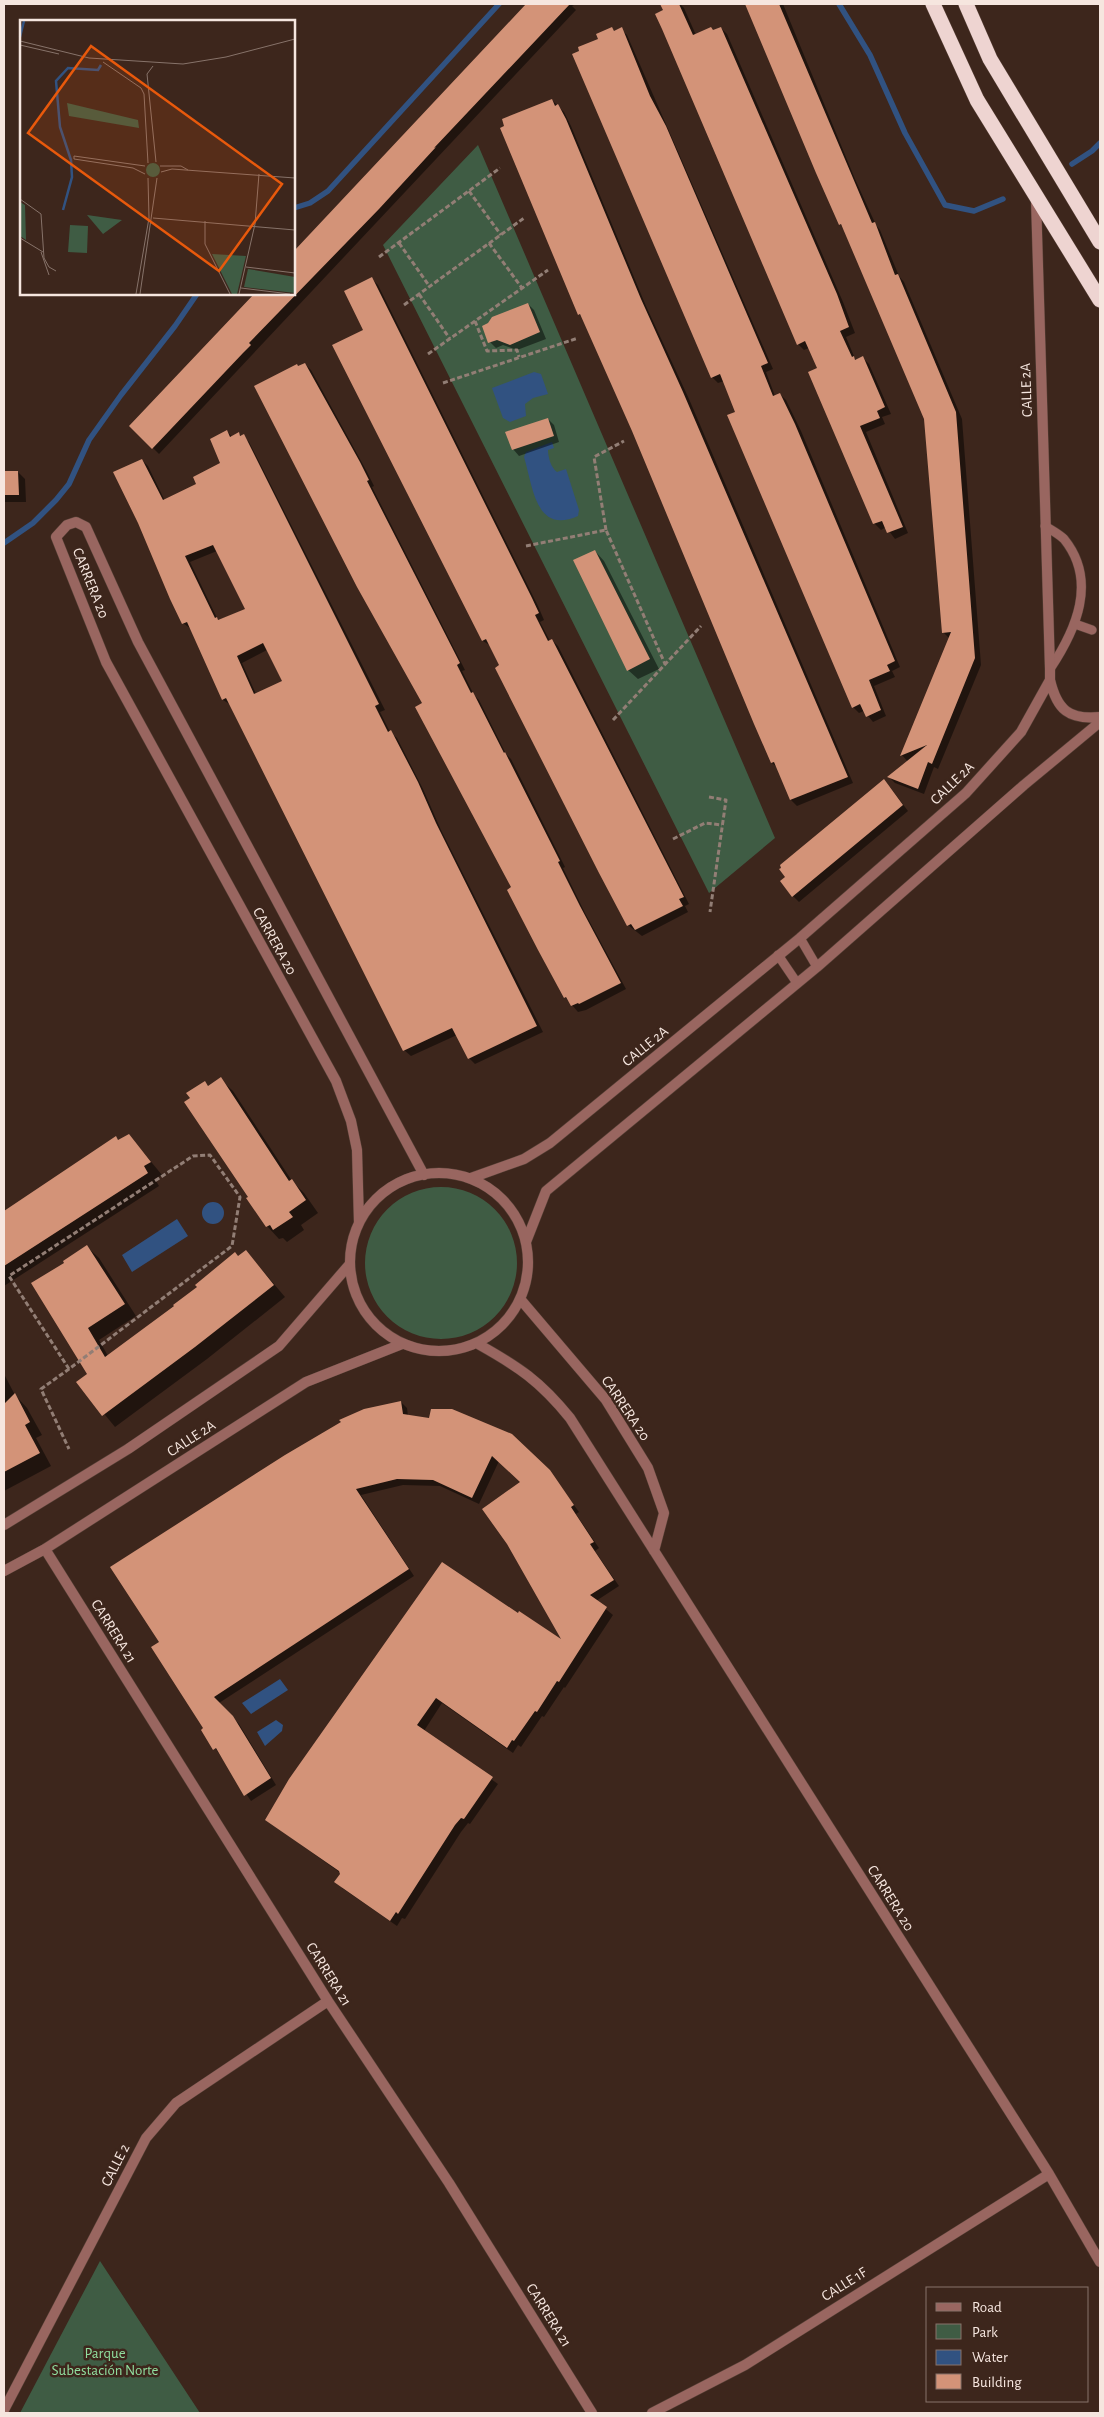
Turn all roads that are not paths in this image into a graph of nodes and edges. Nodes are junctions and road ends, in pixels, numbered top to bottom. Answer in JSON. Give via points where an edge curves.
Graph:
{"nodes":[{"id":1,"x":933,"y":4,"type":"edge"},
{"id":2,"x":966,"y":4,"type":"edge"},
{"id":3,"x":1036,"y":198,"type":"junction"},
{"id":4,"x":1100,"y":242,"type":"edge"},
{"id":5,"x":1100,"y":300,"type":"edge"},
{"id":6,"x":1045,"y":526,"type":"junction"},
{"id":7,"x":1074,"y":624,"type":"junction"},
{"id":8,"x":1092,"y":630,"type":"dead end"},
{"id":9,"x":1050,"y":669,"type":"junction"},
{"id":10,"x":1050,"y":680,"type":"junction"},
{"id":11,"x":1100,"y":717,"type":"edge"},
{"id":12,"x":1100,"y":722,"type":"edge"},
{"id":13,"x":800,"y":938,"type":"junction"},
{"id":14,"x":778,"y":955,"type":"junction"},
{"id":15,"x":817,"y":967,"type":"junction"},
{"id":16,"x":797,"y":983,"type":"junction"},
{"id":17,"x":424,"y":1175,"type":"junction"},
{"id":18,"x":471,"y":1178,"type":"junction"},
{"id":19,"x":359,"y":1223,"type":"junction"},
{"id":20,"x":526,"y":1242,"type":"junction"},
{"id":21,"x":349,"y":1264,"type":"junction"},
{"id":22,"x":521,"y":1300,"type":"junction"},
{"id":23,"x":402,"y":1344,"type":"junction"},
{"id":24,"x":478,"y":1344,"type":"junction"},
{"id":25,"x":4,"y":1525,"type":"edge"},
{"id":26,"x":45,"y":1549,"type":"junction"},
{"id":27,"x":654,"y":1551,"type":"junction"},
{"id":28,"x":4,"y":1571,"type":"edge"},
{"id":29,"x":328,"y":2001,"type":"junction"},
{"id":30,"x":1049,"y":2174,"type":"junction"},
{"id":31,"x":1100,"y":2262,"type":"edge"},
{"id":32,"x":4,"y":2410,"type":"edge"},
{"id":33,"x":592,"y":2413,"type":"edge"},
{"id":34,"x":652,"y":2413,"type":"edge"}],
"edges":[{"from":1,"to":3,"type":"highway","via":[[977,100]]},
{"from":2,"to":4,"type":"highway","via":[[990,59]]},
{"from":3,"to":5,"type":"highway"},
{"from":3,"to":6,"type":"street","name":"CALLE 2A"},
{"from":6,"to":7,"type":"lane","via":[[1063,538],[1074,557],[1082,582]]},
{"from":6,"to":9,"type":"street","name":"CALLE 2A"},
{"from":7,"to":8,"type":"lane"},
{"from":7,"to":9,"type":"lane","via":[[1068,643]]},
{"from":9,"to":10,"type":"street","name":"CALLE 2A"},
{"from":10,"to":11,"type":"street","via":[[1054,697],[1071,715]]},
{"from":10,"to":13,"type":"street","name":"CALLE 2A","via":[[1021,732],[966,793]]},
{"from":12,"to":15,"type":"street"},
{"from":13,"to":14,"type":"street","name":"CALLE 2A"},
{"from":13,"to":15,"type":"lane"},
{"from":14,"to":16,"type":"lane"},
{"from":14,"to":18,"type":"street","name":"CALLE 2A","via":[[550,1143],[524,1160]]},
{"from":15,"to":16,"type":"street"},
{"from":16,"to":20,"type":"street","via":[[546,1191]]},
{"from":17,"to":18,"type":"street","via":[[442,1172]]},
{"from":17,"to":19,"type":"street","via":[[413,1176],[387,1188],[366,1209]]},
{"from":17,"to":19,"type":"street","name":"CARRERA 20","via":[[138,642],[86,527],[76,522],[67,524],[56,537],[106,662],[336,1081],[351,1121],[356,1150]]},
{"from":18,"to":20,"type":"street","via":[[496,1193],[509,1208]]},
{"from":19,"to":21,"type":"street","via":[[353,1235]]},
{"from":20,"to":22,"type":"street","via":[[528,1272]]},
{"from":21,"to":23,"type":"street","via":[[354,1289],[364,1312],[381,1330]]},
{"from":21,"to":25,"type":"street","name":"CALLE 2A","via":[[279,1346],[128,1449]]},
{"from":22,"to":24,"type":"street","via":[[503,1326]]},
{"from":22,"to":27,"type":"street","name":"CARRERA 20","via":[[606,1400],[648,1468],[664,1514]]},
{"from":23,"to":24,"type":"street","via":[[427,1351],[453,1351]]},
{"from":23,"to":26,"type":"street","name":"CALLE 2A","via":[[306,1382]]},
{"from":24,"to":27,"type":"street","name":"CARRERA 20","via":[[518,1366],[549,1392],[570,1418]]},
{"from":26,"to":28,"type":"street","name":"CALLE 2A"},
{"from":26,"to":29,"type":"street","name":"CARRERA 21"},
{"from":27,"to":30,"type":"street","name":"CARRERA 20"},
{"from":29,"to":32,"type":"street","name":"CALLE 2","via":[[176,2103],[146,2138]]},
{"from":29,"to":33,"type":"street","name":"CARRERA 21","via":[[449,2183]]},
{"from":30,"to":31,"type":"street","name":"CARRERA 20"},
{"from":30,"to":34,"type":"street","name":"CALLE 1F","via":[[745,2365]]}]}
